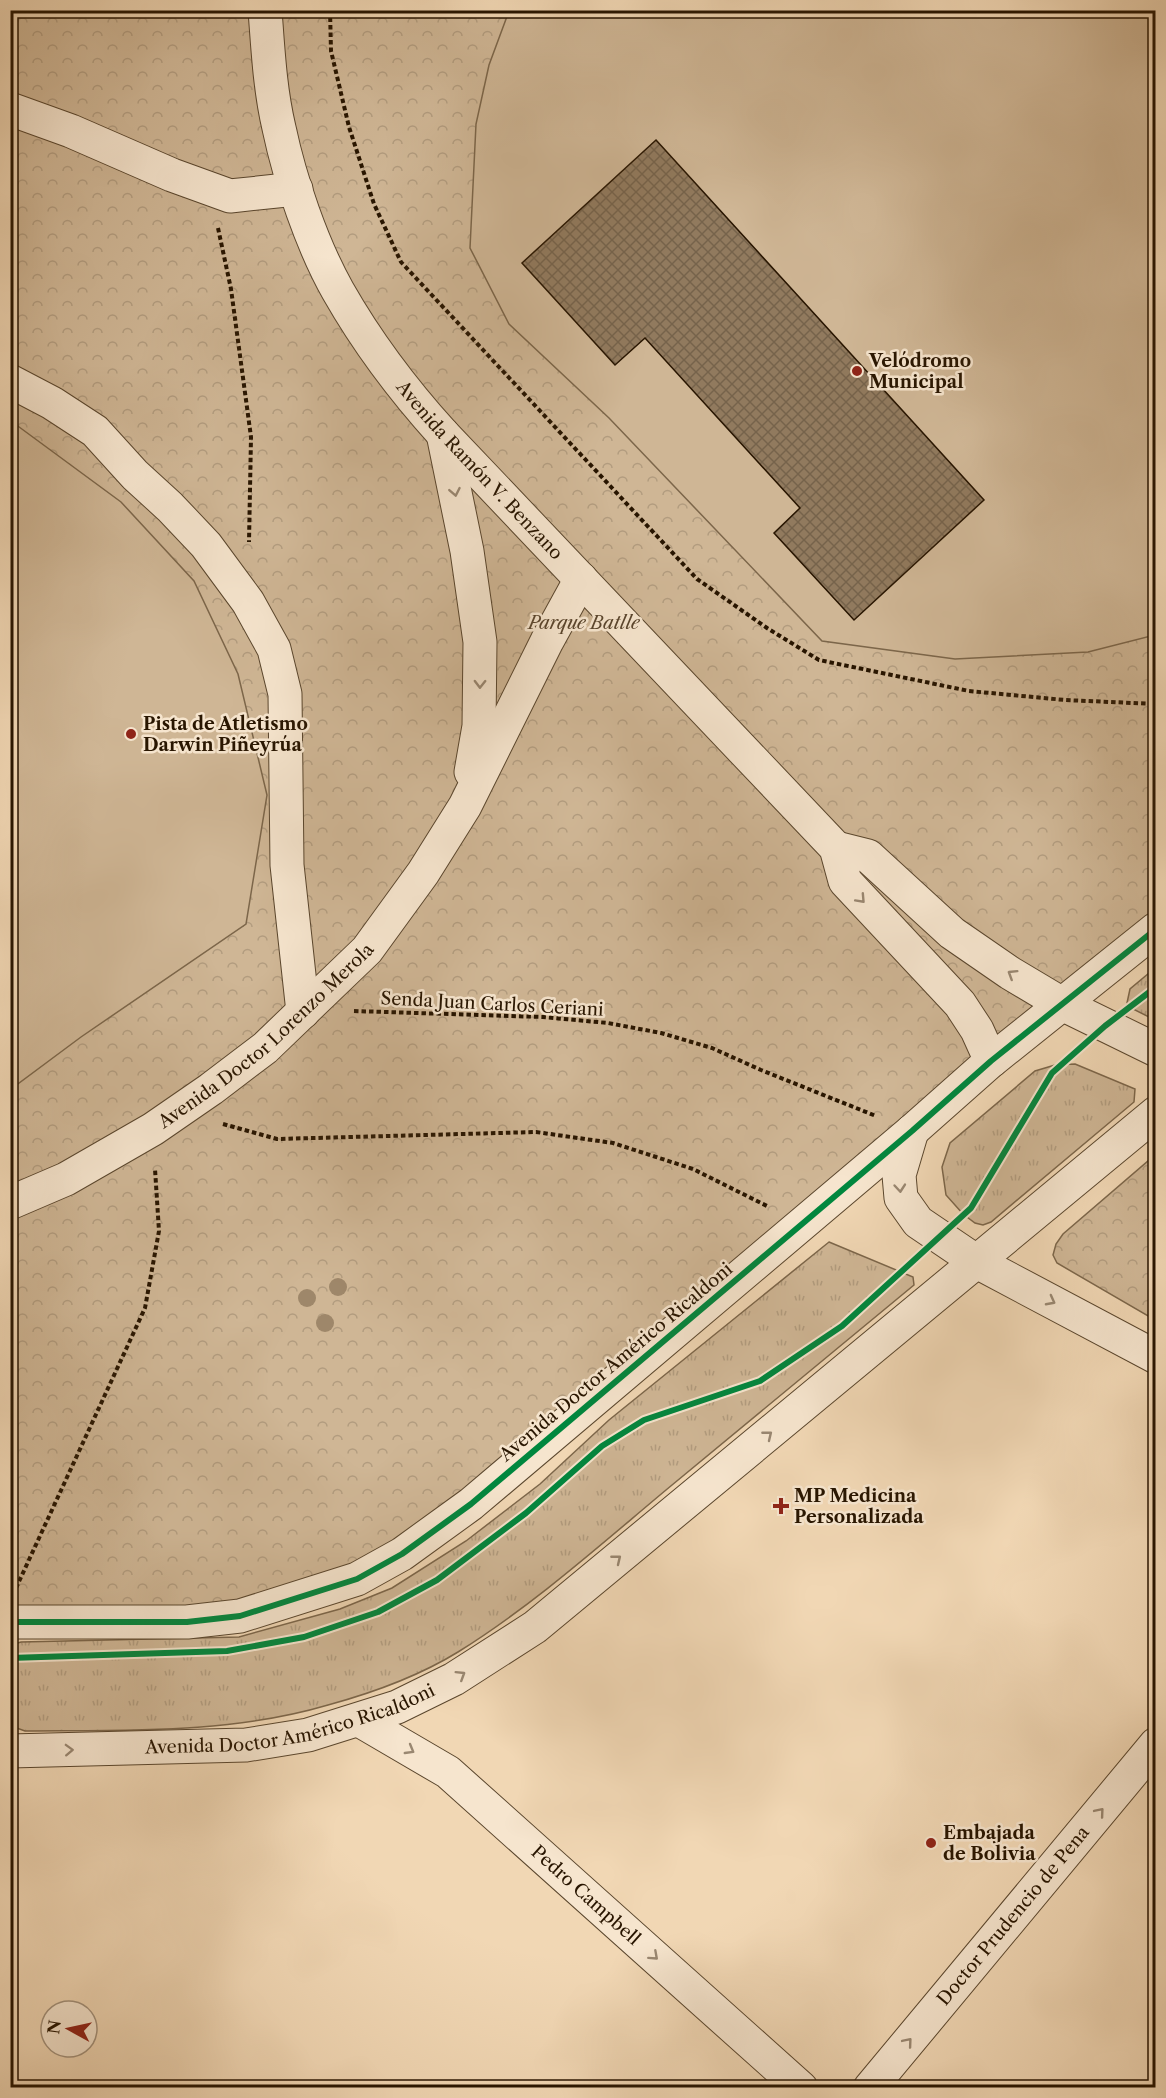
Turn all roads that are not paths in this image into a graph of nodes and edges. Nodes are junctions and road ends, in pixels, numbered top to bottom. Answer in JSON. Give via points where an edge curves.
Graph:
{"nodes":[{"id":1,"x":266,"y":10,"type":"edge"},
{"id":2,"x":10,"y":110,"type":"edge"},
{"id":3,"x":296,"y":189,"type":"junction"},
{"id":4,"x":10,"y":381,"type":"edge"},
{"id":5,"x":443,"y":434,"type":"junction"},
{"id":6,"x":581,"y":579,"type":"junction"},
{"id":7,"x":465,"y":806,"type":"junction"},
{"id":8,"x":836,"y":848,"type":"junction"},
{"id":9,"x":1155,"y":929,"type":"edge"},
{"id":10,"x":1062,"y":1004,"type":"junction"},
{"id":11,"x":303,"y":1012,"type":"junction"},
{"id":12,"x":1155,"y":1050,"type":"edge"},
{"id":13,"x":991,"y":1061,"type":"junction"},
{"id":14,"x":1155,"y":1113,"type":"edge"},
{"id":15,"x":912,"y":1131,"type":"junction"},
{"id":16,"x":10,"y":1203,"type":"edge"},
{"id":17,"x":977,"y":1262,"type":"junction"},
{"id":18,"x":1155,"y":1357,"type":"edge"},
{"id":19,"x":10,"y":1622,"type":"edge"},
{"id":20,"x":359,"y":1720,"type":"junction"},
{"id":21,"x":1155,"y":1744,"type":"edge"},
{"id":22,"x":10,"y":1752,"type":"edge"},
{"id":23,"x":801,"y":2088,"type":"edge"},
{"id":24,"x":870,"y":2088,"type":"edge"}],
"edges":[{"from":1,"to":3,"type":"street","name":"Avenida Ramón V. Benzano","via":[[279,128]]},
{"from":2,"to":3,"type":"street","via":[[230,196]]},
{"from":3,"to":5,"type":"street","name":"Avenida Ramón V. Benzano","via":[[337,290],[379,355]]},
{"from":4,"to":11,"type":"street","via":[[95,431],[170,507],[206,545],[248,602],[274,649],[285,694],[287,865]]},
{"from":5,"to":6,"type":"street","name":"Avenida Ramón V. Benzano"},
{"from":5,"to":7,"type":"street","name":"Avenida Doctor Lorenzo Merola","one_way":true,"via":[[467,551],[480,642],[479,726]]},
{"from":6,"to":7,"type":"street","name":"Avenida Doctor Lorenzo Merola"},
{"from":6,"to":8,"type":"street","name":"Avenida Ramón V. Benzano"},
{"from":7,"to":11,"type":"street","name":"Avenida Doctor Lorenzo Merola","via":[[367,950]]},
{"from":10,"to":8,"type":"street","one_way":true,"via":[[952,933],[868,856]]},
{"from":8,"to":13,"type":"street","name":"Avenida Ramón V. Benzano","one_way":true,"via":[[844,881],[960,1004]]},
{"from":9,"to":10,"type":"street","name":"Avenida Doctor Américo Ricaldoni"},
{"from":10,"to":12,"type":"street"},
{"from":10,"to":13,"type":"street","name":"Avenida Doctor Américo Ricaldoni"},
{"from":11,"to":16,"type":"street","name":"Avenida Doctor Lorenzo Merola","via":[[265,1048],[165,1121],[66,1179]]},
{"from":13,"to":15,"type":"street","name":"Avenida Doctor Américo Ricaldoni"},
{"from":14,"to":17,"type":"street","name":"Avenida Doctor Américo Ricaldoni"},
{"from":15,"to":17,"type":"street","one_way":true,"via":[[899,1175],[901,1198],[918,1222]]},
{"from":15,"to":19,"type":"street","name":"Avenida Doctor Américo Ricaldoni","via":[[471,1504],[402,1554],[357,1579],[240,1616],[187,1622]]},
{"from":17,"to":18,"type":"street","one_way":true},
{"from":20,"to":17,"type":"street","name":"Avenida Doctor Américo Ricaldoni","one_way":true,"via":[[397,1707],[454,1679],[535,1627]]},
{"from":22,"to":20,"type":"street","name":"Avenida Doctor Américo Ricaldoni","one_way":true,"via":[[246,1745],[308,1735]]},
{"from":20,"to":23,"type":"street","name":"Pedro Campbell","one_way":true,"via":[[448,1772]]},
{"from":24,"to":21,"type":"street","name":"Doctor Prudencio de Pena","one_way":true}]}
